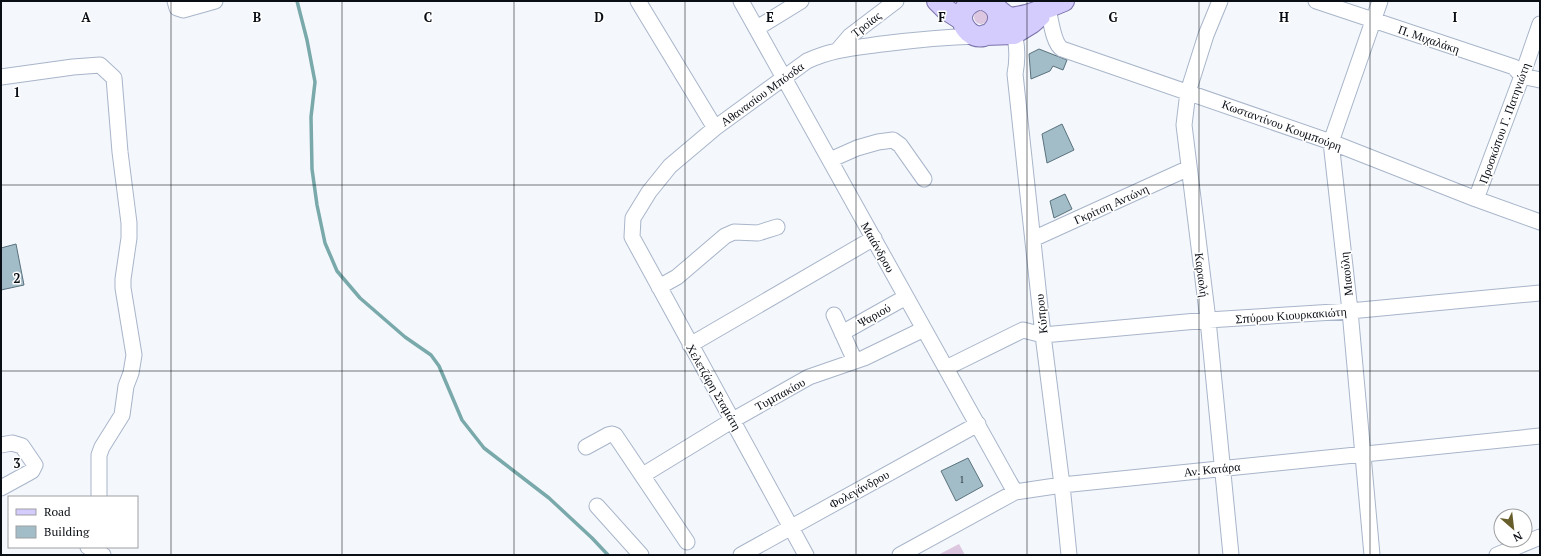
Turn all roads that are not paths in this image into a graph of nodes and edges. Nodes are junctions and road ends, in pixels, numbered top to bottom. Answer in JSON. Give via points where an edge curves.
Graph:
{"nodes":[{"id":1,"x":175,"y":1,"type":"edge"},
{"id":2,"x":215,"y":1,"type":"edge"},
{"id":3,"x":638,"y":1,"type":"edge"},
{"id":4,"x":741,"y":1,"type":"edge"},
{"id":5,"x":801,"y":1,"type":"edge"},
{"id":6,"x":896,"y":1,"type":"edge"},
{"id":7,"x":937,"y":1,"type":"edge"},
{"id":8,"x":1220,"y":1,"type":"edge"},
{"id":9,"x":1316,"y":1,"type":"edge"},
{"id":10,"x":1380,"y":1,"type":"edge"},
{"id":11,"x":984,"y":2,"type":"edge"},
{"id":12,"x":1056,"y":5,"type":"edge"},
{"id":13,"x":962,"y":20,"type":"junction"},
{"id":14,"x":1374,"y":20,"type":"junction"},
{"id":15,"x":1540,"y":24,"type":"edge"},
{"id":16,"x":757,"y":28,"type":"junction"},
{"id":17,"x":997,"y":32,"type":"junction"},
{"id":18,"x":928,"y":38,"type":"junction"},
{"id":19,"x":838,"y":50,"type":"junction"},
{"id":20,"x":1522,"y":76,"type":"junction"},
{"id":21,"x":1,"y":77,"type":"edge"},
{"id":22,"x":784,"y":78,"type":"junction"},
{"id":23,"x":1540,"y":80,"type":"edge"},
{"id":24,"x":1188,"y":92,"type":"junction"},
{"id":25,"x":715,"y":128,"type":"junction"},
{"id":26,"x":1331,"y":142,"type":"junction"},
{"id":27,"x":830,"y":160,"type":"junction"},
{"id":28,"x":1189,"y":168,"type":"junction"},
{"id":29,"x":924,"y":179,"type":"dead end"},
{"id":30,"x":1476,"y":199,"type":"junction"},
{"id":31,"x":633,"y":218,"type":"joint"},
{"id":32,"x":1540,"y":222,"type":"edge"},
{"id":33,"x":777,"y":227,"type":"dead end"},
{"id":34,"x":874,"y":238,"type":"junction"},
{"id":35,"x":1033,"y":239,"type":"junction"},
{"id":36,"x":659,"y":287,"type":"junction"},
{"id":37,"x":1540,"y":294,"type":"edge"},
{"id":38,"x":906,"y":297,"type":"junction"},
{"id":39,"x":1350,"y":311,"type":"junction"},
{"id":40,"x":834,"y":315,"type":"dead end"},
{"id":41,"x":1208,"y":320,"type":"junction"},
{"id":42,"x":924,"y":328,"type":"junction"},
{"id":43,"x":842,"y":333,"type":"junction"},
{"id":44,"x":1043,"y":335,"type":"junction"},
{"id":45,"x":690,"y":345,"type":"junction"},
{"id":46,"x":855,"y":361,"type":"junction"},
{"id":47,"x":946,"y":368,"type":"junction"},
{"id":48,"x":733,"y":420,"type":"junction"},
{"id":49,"x":978,"y":424,"type":"junction"},
{"id":50,"x":1540,"y":436,"type":"edge"},
{"id":51,"x":1,"y":445,"type":"edge"},
{"id":52,"x":586,"y":447,"type":"dead end"},
{"id":53,"x":1364,"y":453,"type":"junction"},
{"id":54,"x":1223,"y":468,"type":"junction"},
{"id":55,"x":643,"y":475,"type":"junction"},
{"id":56,"x":1062,"y":485,"type":"junction"},
{"id":57,"x":1,"y":490,"type":"edge"},
{"id":58,"x":1015,"y":492,"type":"junction"},
{"id":59,"x":100,"y":496,"type":"edge"},
{"id":60,"x":597,"y":506,"type":"dead end"},
{"id":61,"x":791,"y":527,"type":"junction"},
{"id":62,"x":1540,"y":537,"type":"edge"},
{"id":63,"x":687,"y":542,"type":"dead end"},
{"id":64,"x":90,"y":548,"type":"edge"},
{"id":65,"x":1504,"y":554,"type":"edge"},
{"id":66,"x":103,"y":555,"type":"edge"},
{"id":67,"x":641,"y":555,"type":"edge"},
{"id":68,"x":741,"y":555,"type":"edge"},
{"id":69,"x":806,"y":555,"type":"edge"},
{"id":70,"x":900,"y":555,"type":"edge"},
{"id":71,"x":1069,"y":555,"type":"edge"},
{"id":72,"x":1231,"y":555,"type":"edge"},
{"id":73,"x":1372,"y":555,"type":"edge"}],
"edges":[{"from":1,"to":2,"type":"street","via":[[177,8],[183,10]]},
{"from":3,"to":25,"type":"street"},
{"from":4,"to":16,"type":"street","name":"Μαιάνδρου"},
{"from":5,"to":16,"type":"street"},
{"from":6,"to":19,"type":"street","name":"Τροίας","via":[[850,36]]},
{"from":7,"to":13,"type":"main road"},
{"from":8,"to":24,"type":"street","name":"Καραολή"},
{"from":9,"to":14,"type":"street","name":"Π. Μιχαλάκη"},
{"from":10,"to":14,"type":"street","name":"Μιαούλη"},
{"from":11,"to":13,"type":"main road","via":[[966,6]]},
{"from":11,"to":17,"type":"main road","name":"Κύπρου"},
{"from":11,"to":17,"type":"main road","via":[[997,12],[998,22],[993,30]]},
{"from":12,"to":17,"type":"main road","name":"Αθανασίου Μπόσδα","via":[[1032,23]]},
{"from":12,"to":24,"type":"street","name":"Κωσταντίνου Κουμπούρη","via":[[1056,41],[1062,49]]},
{"from":13,"to":17,"type":"main road","via":[[966,30],[972,34]]},
{"from":13,"to":18,"type":"street","name":"Αθανασίου Μπόσδα"},
{"from":14,"to":20,"type":"street","name":"Π. Μιχαλάκη","via":[[1514,68]]},
{"from":14,"to":26,"type":"street","name":"Μιαούλη"},
{"from":15,"to":20,"type":"street","name":"Προσκόπου Γ. Πατηνιώτη"},
{"from":16,"to":22,"type":"street","name":"Μαιάνδρου"},
{"from":17,"to":18,"type":"street","name":"Αθανασίου Μπόσδα"},
{"from":17,"to":35,"type":"street","name":"Κύπρου","via":[[1005,43],[1015,74]]},
{"from":18,"to":19,"type":"street","name":"Αθανασίου Μπόσδα"},
{"from":19,"to":22,"type":"street","name":"Αθανασίου Μπόσδα","via":[[807,61]]},
{"from":20,"to":23,"type":"street","name":"Π. Μιχαλάκη"},
{"from":20,"to":30,"type":"street","name":"Προσκόπου Γ. Πατηνιώτη"},
{"from":21,"to":59,"type":"street","via":[[100,65],[114,78],[129,223],[123,288],[134,355],[122,416],[99,455]]},
{"from":22,"to":25,"type":"street","name":"Αθανασίου Μπόσδα"},
{"from":22,"to":27,"type":"street","name":"Μαιάνδρου"},
{"from":24,"to":26,"type":"street","name":"Κωσταντίνου Κουμπούρη"},
{"from":24,"to":28,"type":"street","name":"Καραολή","via":[[1184,125]]},
{"from":25,"to":31,"type":"street","name":"Αθανασίου Μπόσδα","via":[[670,166],[649,192]]},
{"from":26,"to":30,"type":"street","name":"Κωσταντίνου Κουμπούρη"},
{"from":26,"to":39,"type":"street","name":"Μιαούλη"},
{"from":27,"to":29,"type":"street","via":[[857,148],[893,140],[900,145]]},
{"from":27,"to":34,"type":"street","name":"Μαιάνδρου"},
{"from":28,"to":35,"type":"street","name":"Γκρίτση Αντώνη"},
{"from":28,"to":41,"type":"street","name":"Καραολή"},
{"from":30,"to":32,"type":"street","name":"Κωσταντίνου Κουμπούρη"},
{"from":31,"to":36,"type":"street","name":"Χελετζάρη Σταμάτη","via":[[632,237]]},
{"from":33,"to":36,"type":"street","via":[[758,233],[734,232],[725,236],[677,277]]},
{"from":34,"to":38,"type":"street","name":"Μαιάνδρου"},
{"from":34,"to":45,"type":"street"},
{"from":35,"to":44,"type":"street","name":"Κύπρου"},
{"from":36,"to":45,"type":"street","name":"Χελετζάρη Σταμάτη"},
{"from":37,"to":39,"type":"street","name":"Σπύρου Κιουρκακιώτη"},
{"from":38,"to":42,"type":"street","name":"Μαιάνδρου"},
{"from":38,"to":43,"type":"street","name":"Ψαριού"},
{"from":39,"to":41,"type":"street","name":"Σπύρου Κιουρκακιώτη"},
{"from":39,"to":53,"type":"street","name":"Μιαούλη"},
{"from":40,"to":43,"type":"street"},
{"from":41,"to":44,"type":"street","name":"Σπύρου Κιουρκακιώτη"},
{"from":41,"to":54,"type":"street","name":"Καραολή"},
{"from":42,"to":46,"type":"street","name":"Τυμπακίου"},
{"from":42,"to":47,"type":"street","name":"Μαιάνδρου"},
{"from":43,"to":46,"type":"street"},
{"from":44,"to":47,"type":"street","name":"Σπύρου Κιουρκακιώτη","via":[[1023,330]]},
{"from":44,"to":56,"type":"street","name":"Κύπρου"},
{"from":45,"to":48,"type":"street","name":"Χελετζάρη Σταμάτη"},
{"from":46,"to":48,"type":"street","name":"Τυμπακίου","via":[[809,377]]},
{"from":47,"to":49,"type":"street","name":"Μαιάνδρου"},
{"from":48,"to":55,"type":"street","name":"Τυμπακίου"},
{"from":48,"to":61,"type":"street","name":"Χελετζάρη Σταμάτη"},
{"from":49,"to":58,"type":"street","name":"Μαιάνδρου"},
{"from":49,"to":61,"type":"street","name":"Φολεγάνδρου"},
{"from":50,"to":53,"type":"street","name":"Αν. Κατάρα"},
{"from":51,"to":57,"type":"street","via":[[12,443],[22,446],[35,465],[32,471]]},
{"from":52,"to":55,"type":"street","via":[[608,435],[615,435]]},
{"from":53,"to":54,"type":"street","name":"Αν. Κατάρα"},
{"from":53,"to":73,"type":"street","name":"Μιαούλη"},
{"from":54,"to":56,"type":"street","name":"Αν. Κατάρα"},
{"from":54,"to":72,"type":"street","name":"Καραολή"},
{"from":55,"to":63,"type":"street"},
{"from":56,"to":58,"type":"street","name":"Αν. Κατάρα"},
{"from":56,"to":71,"type":"street","name":"Κύπρου"},
{"from":58,"to":70,"type":"street","name":"Αν. Κατάρα"},
{"from":60,"to":67,"type":"street"},
{"from":61,"to":68,"type":"street","name":"Φολεγάνδρου"},
{"from":61,"to":69,"type":"street","name":"Χελετζάρη Σταμάτη"},
{"from":62,"to":65,"type":"street"},
{"from":64,"to":66,"type":"street"}]}
